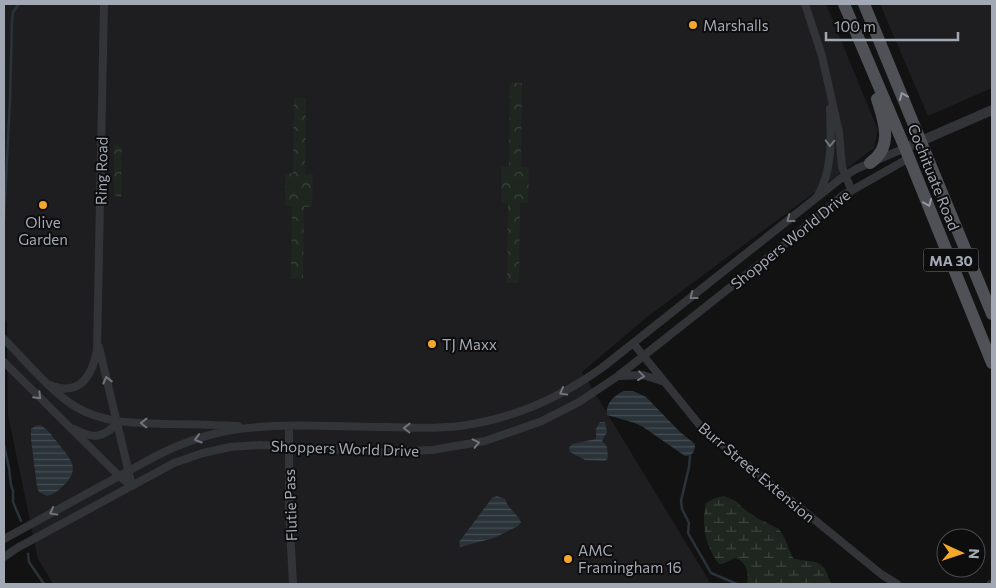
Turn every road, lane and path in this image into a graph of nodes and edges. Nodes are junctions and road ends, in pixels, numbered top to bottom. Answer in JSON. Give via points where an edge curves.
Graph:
{"nodes":[{"id":1,"x":104,"y":4,"type":"edge"},
{"id":2,"x":805,"y":4,"type":"edge"},
{"id":3,"x":844,"y":4,"type":"edge"},
{"id":4,"x":864,"y":4,"type":"edge"},
{"id":5,"x":858,"y":35,"type":"junction"},
{"id":6,"x":830,"y":94,"type":"junction"},
{"id":7,"x":992,"y":110,"type":"edge"},
{"id":8,"x":921,"y":141,"type":"junction"},
{"id":9,"x":907,"y":153,"type":"junction"},
{"id":10,"x":870,"y":163,"type":"junction"},
{"id":11,"x":845,"y":175,"type":"junction"},
{"id":12,"x":851,"y":189,"type":"junction"},
{"id":13,"x":814,"y":201,"type":"junction"},
{"id":14,"x":992,"y":314,"type":"edge"},
{"id":15,"x":98,"y":338,"type":"junction"},
{"id":16,"x":4,"y":339,"type":"edge"},
{"id":17,"x":634,"y":343,"type":"junction"},
{"id":18,"x":644,"y":356,"type":"junction"},
{"id":19,"x":4,"y":362,"type":"edge"},
{"id":20,"x":992,"y":363,"type":"edge"},
{"id":21,"x":618,"y":376,"type":"junction"},
{"id":22,"x":664,"y":381,"type":"junction"},
{"id":23,"x":50,"y":385,"type":"junction"},
{"id":24,"x":118,"y":422,"type":"junction"},
{"id":25,"x":67,"y":425,"type":"junction"},
{"id":26,"x":289,"y":426,"type":"junction"},
{"id":27,"x":262,"y":427,"type":"junction"},
{"id":28,"x":288,"y":446,"type":"junction"},
{"id":29,"x":129,"y":470,"type":"junction"},
{"id":30,"x":119,"y":476,"type":"junction"},
{"id":31,"x":132,"y":486,"type":"junction"},
{"id":32,"x":4,"y":539,"type":"edge"},
{"id":33,"x":4,"y":557,"type":"edge"},
{"id":34,"x":293,"y":584,"type":"edge"},
{"id":35,"x":897,"y":584,"type":"edge"}],
"edges":[{"from":1,"to":15,"type":"street","name":"Ring Road"},
{"from":2,"to":6,"type":"street","via":[[819,44]]},
{"from":3,"to":5,"type":"main road","name":"Cochituate Road","number":"MA 30"},
{"from":8,"to":4,"type":"main road","name":"Cochituate Road","number":"MA 30","one_way":true},
{"from":5,"to":9,"type":"main road","name":"Cochituate Road","number":"MA 30"},
{"from":5,"to":10,"type":"main road","via":[[886,130],[883,149]]},
{"from":6,"to":11,"type":"street"},
{"from":6,"to":13,"type":"street","one_way":true,"via":[[828,170]]},
{"from":7,"to":8,"type":"street"},
{"from":8,"to":9,"type":"street","name":"Shoppers World Drive","via":[[916,151]]},
{"from":8,"to":14,"type":"main road","name":"Cochituate Road","number":"MA 30"},
{"from":9,"to":10,"type":"street","name":"Shoppers World Drive"},
{"from":9,"to":12,"type":"street","name":"Shoppers World Drive"},
{"from":9,"to":20,"type":"main road","name":"Cochituate Road","number":"MA 30","one_way":true},
{"from":10,"to":11,"type":"street","name":"Shoppers World Drive"},
{"from":11,"to":12,"type":"street"},
{"from":11,"to":13,"type":"street","name":"Shoppers World Drive"},
{"from":12,"to":18,"type":"street","name":"Shoppers World Drive"},
{"from":13,"to":17,"type":"street","name":"Shoppers World Drive","one_way":true},
{"from":15,"to":23,"type":"street","name":"Ring Road","via":[[94,362],[84,382],[66,389]]},
{"from":24,"to":15,"type":"street","name":"Ring Road","one_way":true},
{"from":16,"to":23,"type":"street","name":"Shoppers World Drive"},
{"from":17,"to":18,"type":"street","name":"Burr Street Extension"},
{"from":17,"to":26,"type":"street","name":"Shoppers World Drive","one_way":true,"via":[[595,373],[561,393],[526,410],[487,422],[425,428]]},
{"from":18,"to":21,"type":"street","name":"Shoppers World Drive"},
{"from":18,"to":22,"type":"street","name":"Burr Street Extension"},
{"from":19,"to":25,"type":"street","one_way":true},
{"from":21,"to":22,"type":"street","one_way":true,"via":[[643,375]]},
{"from":28,"to":21,"type":"street","name":"Shoppers World Drive","one_way":true,"via":[[401,452],[464,446],[542,421],[579,402]]},
{"from":22,"to":35,"type":"street","name":"Burr Street Extension","via":[[706,432]]},
{"from":23,"to":24,"type":"street","name":"Shoppers World Drive","via":[[82,410]]},
{"from":24,"to":25,"type":"street","via":[[98,436],[82,433]]},
{"from":27,"to":24,"type":"street","name":"Shoppers World Drive","one_way":true},
{"from":24,"to":29,"type":"street","name":"Ring Road"},
{"from":25,"to":30,"type":"street"},
{"from":26,"to":27,"type":"street","name":"Shoppers World Drive"},
{"from":26,"to":28,"type":"street","name":"Flutie Pass"},
{"from":27,"to":29,"type":"street","name":"Shoppers World Drive","one_way":true,"via":[[237,429],[195,440]]},
{"from":28,"to":31,"type":"street","name":"Shoppers World Drive","via":[[239,446],[203,452],[174,463]]},
{"from":28,"to":34,"type":"street","name":"Flutie Pass"},
{"from":29,"to":30,"type":"street","name":"Shoppers World Drive"},
{"from":29,"to":31,"type":"street","name":"Ring Road"},
{"from":30,"to":31,"type":"street"},
{"from":30,"to":32,"type":"street","name":"Shoppers World Drive","one_way":true},
{"from":31,"to":33,"type":"street","name":"Shoppers World Drive"}]}
